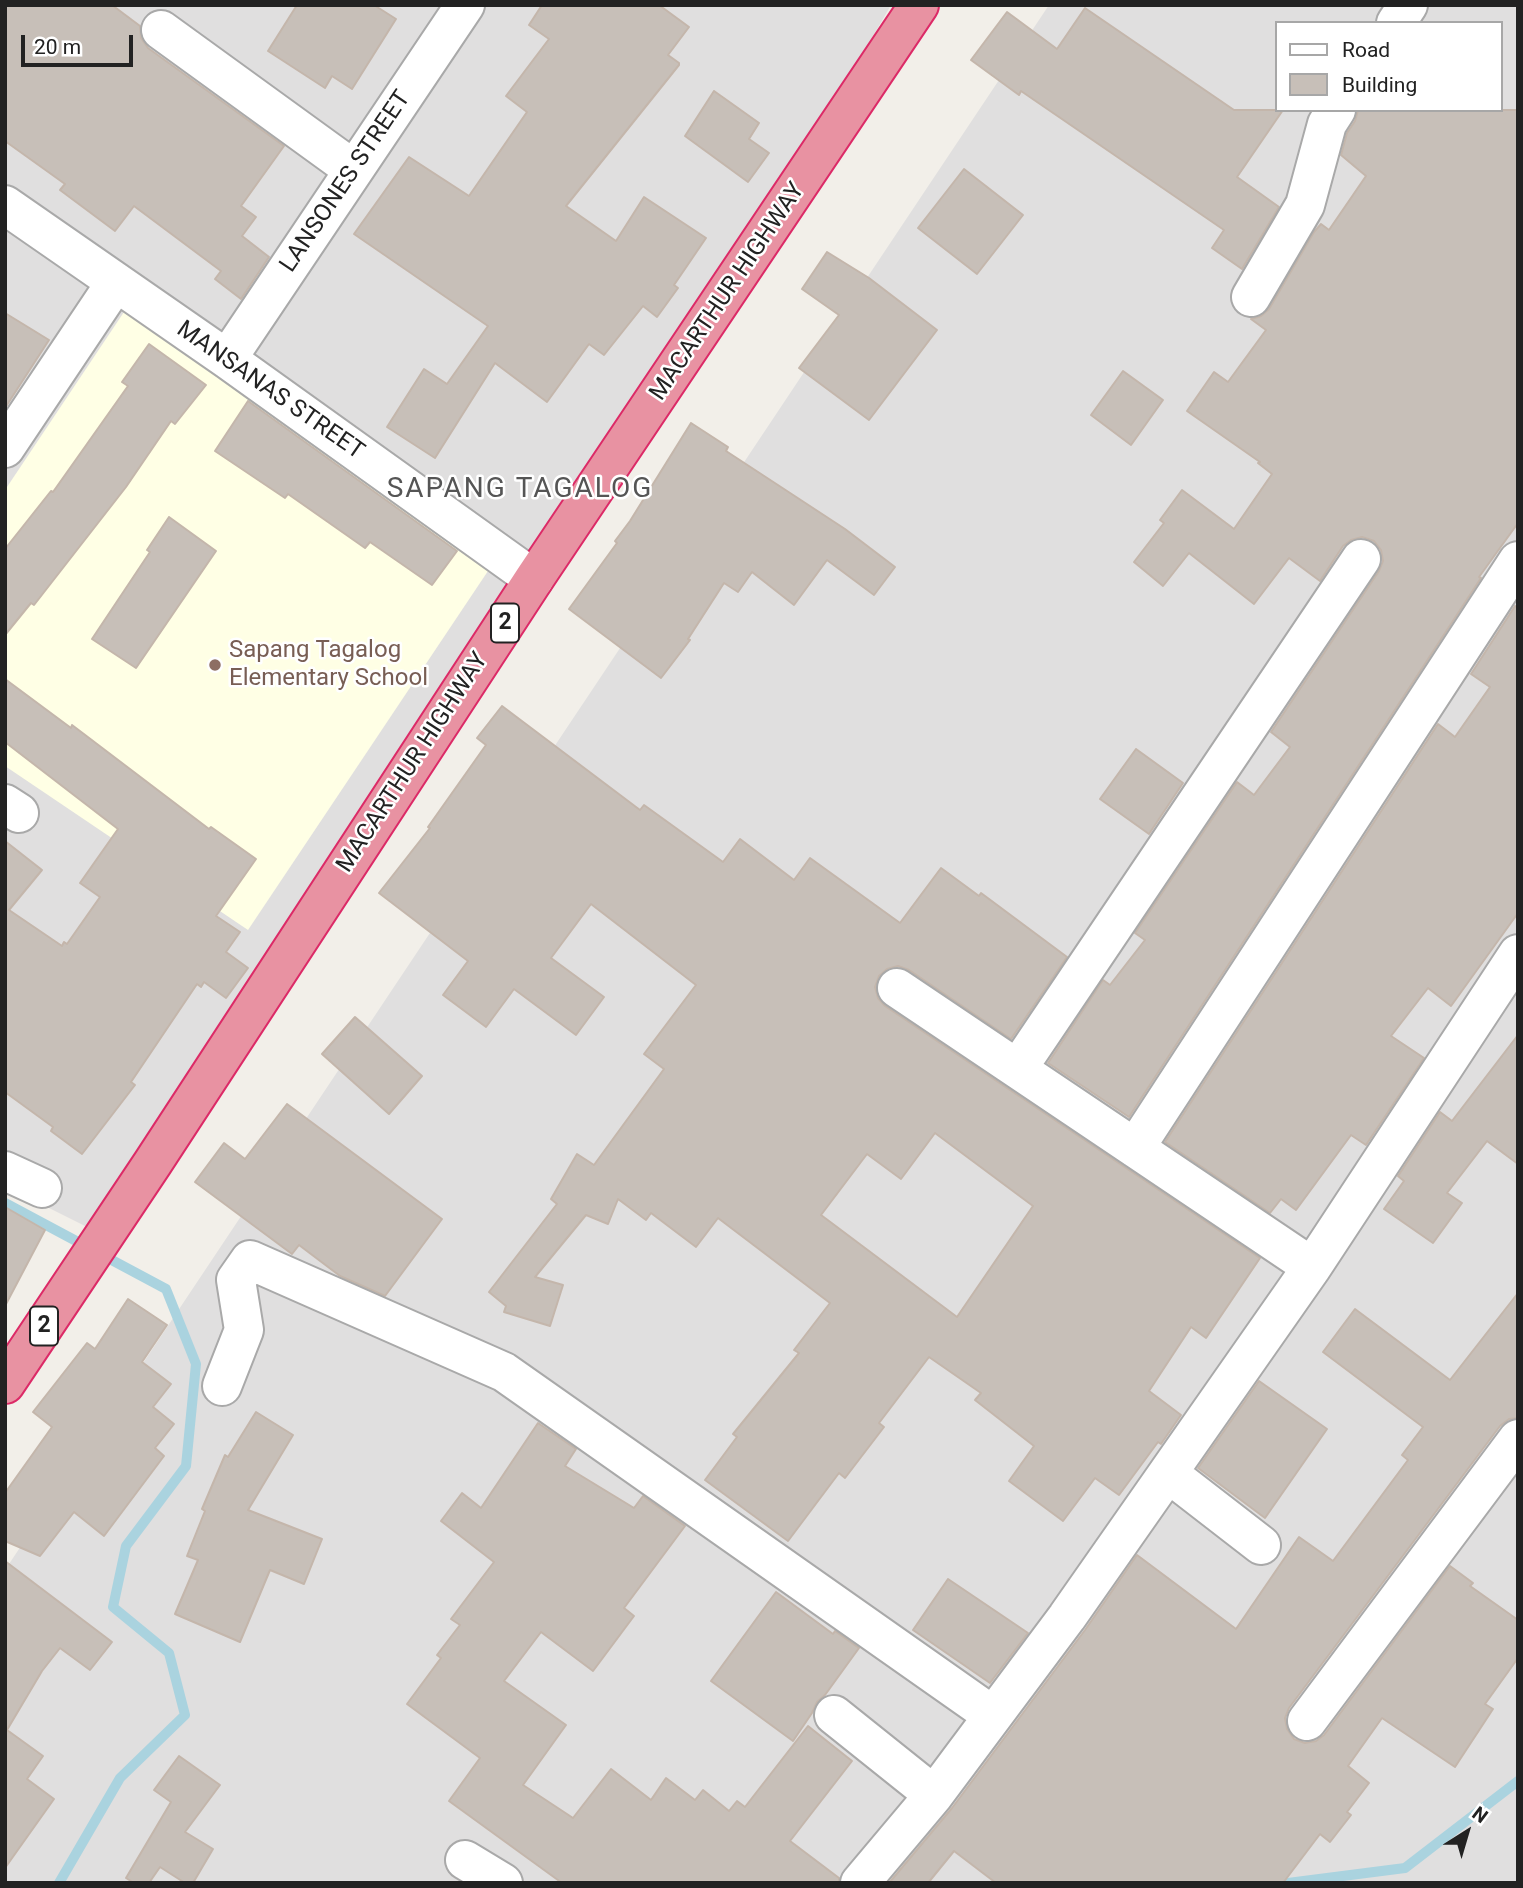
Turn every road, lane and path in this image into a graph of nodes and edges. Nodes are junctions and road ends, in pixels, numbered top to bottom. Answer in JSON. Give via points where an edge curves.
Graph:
{"nodes":[{"id":1,"x":465,"y":5,"type":"edge"},
{"id":2,"x":919,"y":5,"type":"edge"},
{"id":3,"x":1408,"y":5,"type":"edge"},
{"id":4,"x":1397,"y":21,"type":"edge"},
{"id":5,"x":161,"y":30,"type":"dead end"},
{"id":6,"x":1335,"y":112,"type":"edge"},
{"id":7,"x":354,"y":170,"type":"junction"},
{"id":8,"x":5,"y":205,"type":"edge"},
{"id":9,"x":116,"y":282,"type":"junction"},
{"id":10,"x":1251,"y":297,"type":"dead end"},
{"id":11,"x":227,"y":359,"type":"junction"},
{"id":12,"x":5,"y":448,"type":"edge"},
{"id":13,"x":1361,"y":559,"type":"dead end"},
{"id":14,"x":1518,"y":561,"type":"edge"},
{"id":15,"x":534,"y":579,"type":"junction"},
{"id":16,"x":1518,"y":954,"type":"edge"},
{"id":17,"x":897,"y":988,"type":"dead end"},
{"id":18,"x":1018,"y":1068,"type":"junction"},
{"id":19,"x":1135,"y":1148,"type":"junction"},
{"id":20,"x":5,"y":1171,"type":"edge"},
{"id":21,"x":42,"y":1188,"type":"dead end"},
{"id":22,"x":1311,"y":1267,"type":"junction"},
{"id":23,"x":5,"y":1384,"type":"edge"},
{"id":24,"x":222,"y":1386,"type":"dead end"},
{"id":25,"x":1518,"y":1439,"type":"edge"},
{"id":26,"x":1168,"y":1473,"type":"junction"},
{"id":27,"x":1261,"y":1545,"type":"dead end"},
{"id":28,"x":834,"y":1715,"type":"dead end"},
{"id":29,"x":992,"y":1715,"type":"junction"},
{"id":30,"x":1307,"y":1721,"type":"dead end"},
{"id":31,"x":934,"y":1795,"type":"junction"},
{"id":32,"x":465,"y":1860,"type":"dead end"},
{"id":33,"x":503,"y":1883,"type":"edge"},
{"id":34,"x":860,"y":1883,"type":"edge"}],
"edges":[{"from":1,"to":7,"type":"street","name":"LANSONES STREET"},
{"from":2,"to":15,"type":"highway","name":"MACARTHUR HIGHWAY","number":"2"},
{"from":3,"to":4,"type":"street"},
{"from":5,"to":7,"type":"street"},
{"from":6,"to":10,"type":"street","via":[[1326,124],[1305,205]]},
{"from":7,"to":11,"type":"street","name":"LANSONES STREET"},
{"from":8,"to":9,"type":"street","name":"MANSANAS STREET"},
{"from":9,"to":11,"type":"street","name":"MANSANAS STREET"},
{"from":9,"to":12,"type":"street"},
{"from":11,"to":15,"type":"street","name":"MANSANAS STREET"},
{"from":13,"to":18,"type":"street"},
{"from":14,"to":19,"type":"street"},
{"from":15,"to":23,"type":"highway","name":"MACARTHUR HIGHWAY","number":"2"},
{"from":16,"to":22,"type":"street"},
{"from":17,"to":18,"type":"street"},
{"from":18,"to":19,"type":"street"},
{"from":19,"to":22,"type":"street"},
{"from":20,"to":21,"type":"street"},
{"from":22,"to":26,"type":"street"},
{"from":24,"to":29,"type":"street","via":[[244,1329],[236,1280],[250,1260],[504,1373]]},
{"from":25,"to":30,"type":"street"},
{"from":26,"to":27,"type":"street"},
{"from":26,"to":29,"type":"street"},
{"from":28,"to":31,"type":"street"},
{"from":29,"to":31,"type":"street"},
{"from":31,"to":34,"type":"street"},
{"from":32,"to":33,"type":"street"}]}
